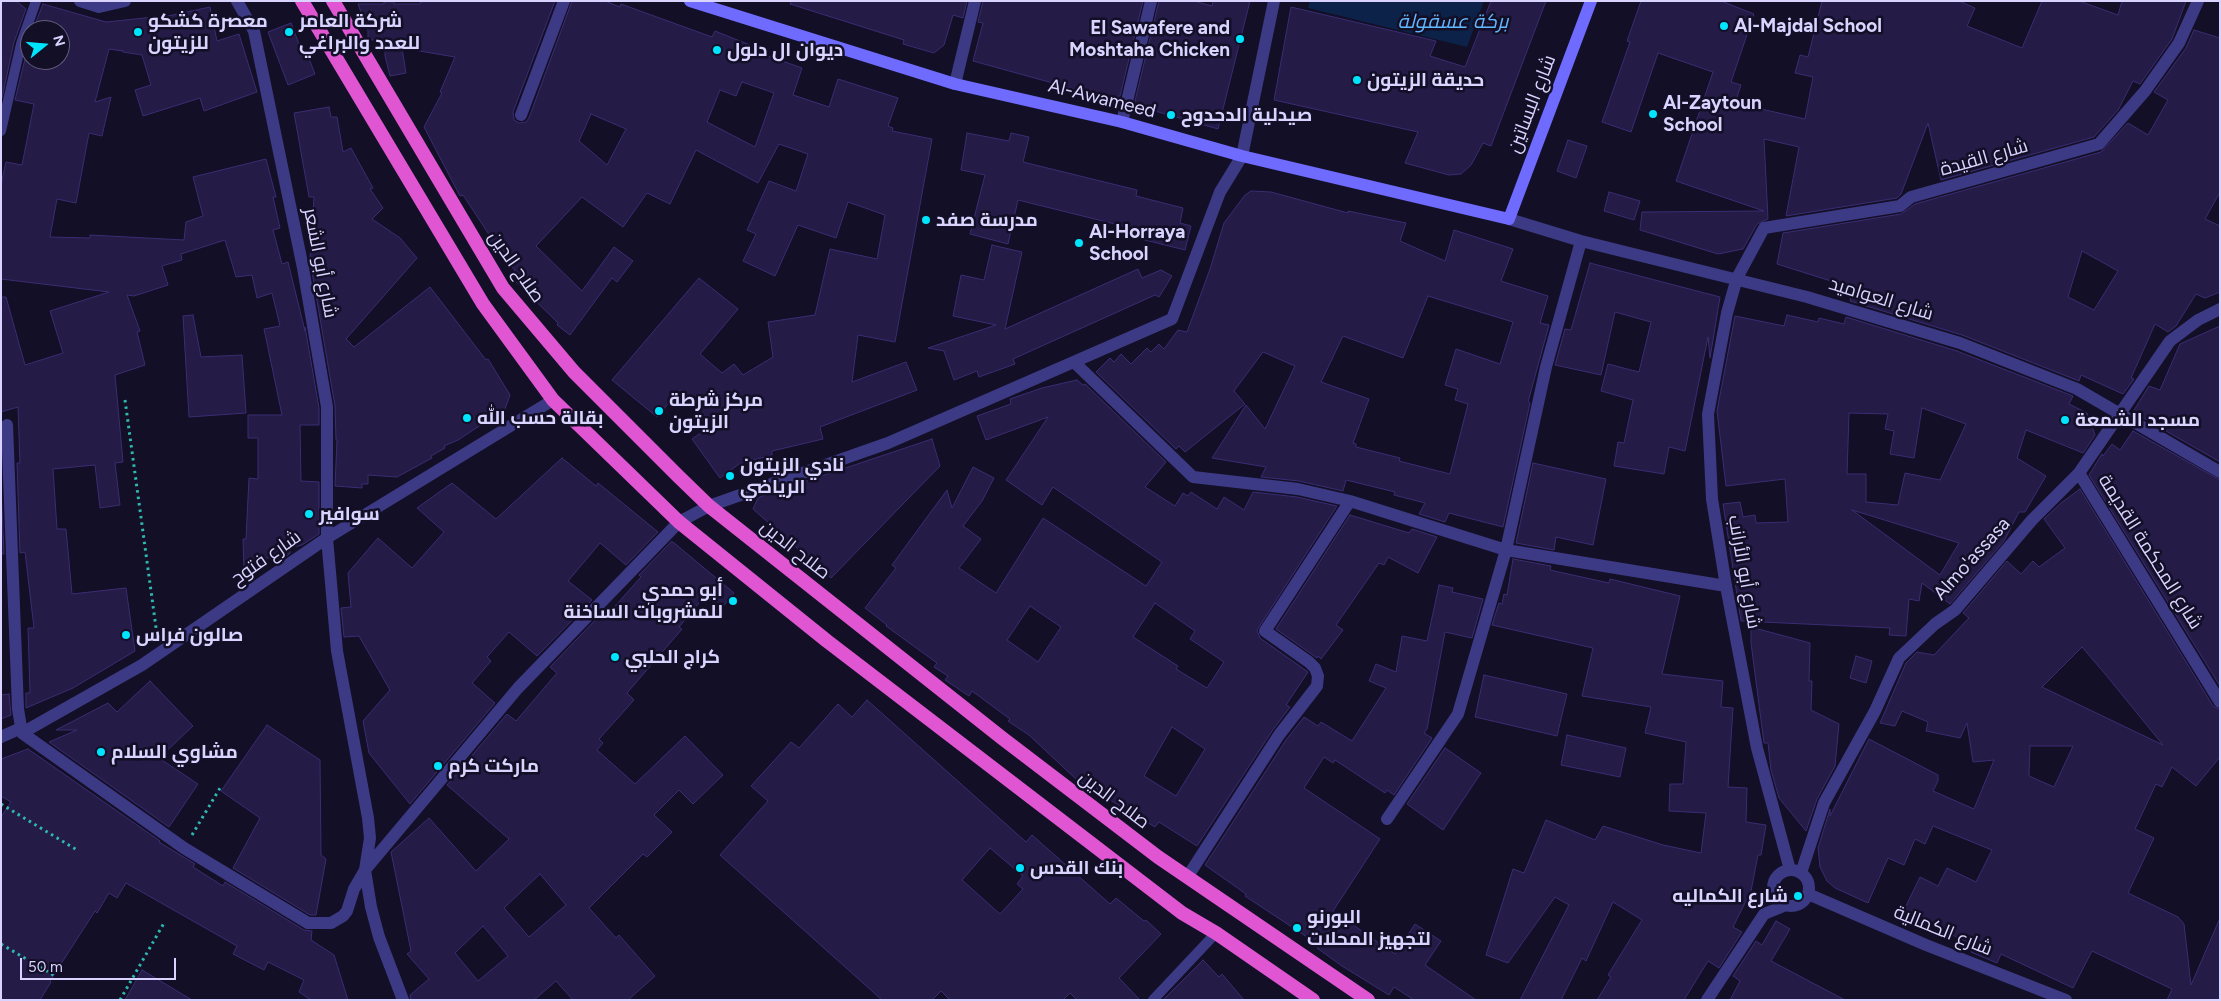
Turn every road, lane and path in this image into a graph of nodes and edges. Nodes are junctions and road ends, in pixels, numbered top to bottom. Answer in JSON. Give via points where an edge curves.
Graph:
{"nodes":[{"id":1,"x":36,"y":1,"type":"edge"},
{"id":2,"x":80,"y":1,"type":"edge"},
{"id":3,"x":124,"y":1,"type":"edge"},
{"id":4,"x":237,"y":1,"type":"edge"},
{"id":5,"x":302,"y":1,"type":"edge"},
{"id":6,"x":332,"y":1,"type":"edge"},
{"id":7,"x":564,"y":1,"type":"edge"},
{"id":8,"x":690,"y":1,"type":"edge"},
{"id":9,"x":975,"y":1,"type":"edge"},
{"id":10,"x":1151,"y":1,"type":"edge"},
{"id":11,"x":1274,"y":1,"type":"edge"},
{"id":12,"x":1591,"y":1,"type":"edge"},
{"id":13,"x":2198,"y":1,"type":"edge"},
{"id":14,"x":955,"y":84,"type":"junction"},
{"id":15,"x":521,"y":115,"type":"dead end"},
{"id":16,"x":1122,"y":122,"type":"junction"},
{"id":17,"x":1,"y":131,"type":"edge"},
{"id":18,"x":1242,"y":156,"type":"junction"},
{"id":19,"x":1509,"y":219,"type":"junction"},
{"id":20,"x":1581,"y":240,"type":"junction"},
{"id":21,"x":1737,"y":278,"type":"junction"},
{"id":22,"x":2220,"y":309,"type":"edge"},
{"id":23,"x":1075,"y":363,"type":"junction"},
{"id":24,"x":125,"y":400,"type":"dead end"},
{"id":25,"x":553,"y":400,"type":"junction"},
{"id":26,"x":2120,"y":412,"type":"junction"},
{"id":27,"x":7,"y":425,"type":"dead end"},
{"id":28,"x":2220,"y":472,"type":"edge"},
{"id":29,"x":2079,"y":473,"type":"junction"},
{"id":30,"x":1350,"y":501,"type":"junction"},
{"id":31,"x":709,"y":506,"type":"junction"},
{"id":32,"x":679,"y":522,"type":"junction"},
{"id":33,"x":327,"y":538,"type":"junction"},
{"id":34,"x":1506,"y":550,"type":"junction"},
{"id":35,"x":1726,"y":586,"type":"junction"},
{"id":36,"x":159,"y":653,"type":"junction"},
{"id":37,"x":2220,"y":702,"type":"edge"},
{"id":38,"x":22,"y":733,"type":"junction"},
{"id":39,"x":1,"y":737,"type":"edge"},
{"id":40,"x":220,"y":788,"type":"dead end"},
{"id":41,"x":1,"y":804,"type":"edge"},
{"id":42,"x":1387,"y":819,"type":"dead end"},
{"id":43,"x":184,"y":848,"type":"junction"},
{"id":44,"x":77,"y":850,"type":"dead end"},
{"id":45,"x":365,"y":870,"type":"junction"},
{"id":46,"x":1796,"y":871,"type":"junction"},
{"id":47,"x":1188,"y":876,"type":"junction"},
{"id":48,"x":1808,"y":894,"type":"junction"},
{"id":49,"x":1786,"y":905,"type":"junction"},
{"id":50,"x":164,"y":923,"type":"dead end"},
{"id":51,"x":1216,"y":933,"type":"junction"},
{"id":52,"x":1,"y":944,"type":"edge"},
{"id":53,"x":55,"y":976,"type":"dead end"},
{"id":54,"x":120,"y":1000,"type":"edge"},
{"id":55,"x":403,"y":1000,"type":"edge"},
{"id":56,"x":1153,"y":1000,"type":"edge"},
{"id":57,"x":1313,"y":1000,"type":"edge"},
{"id":58,"x":1368,"y":1000,"type":"edge"},
{"id":59,"x":1707,"y":1000,"type":"edge"},
{"id":60,"x":2066,"y":1000,"type":"edge"}],
"edges":[{"from":1,"to":17,"type":"lane","via":[[21,44]]},
{"from":2,"to":3,"type":"street","via":[[98,7]]},
{"from":4,"to":33,"type":"street","name":"شارع أبو الشعر","via":[[254,31],[303,268],[327,407]]},
{"from":5,"to":25,"type":"highway","via":[[483,304]]},
{"from":6,"to":31,"type":"highway","name":"صلاح الدين","via":[[503,288],[574,372]]},
{"from":7,"to":15,"type":"street"},
{"from":8,"to":14,"type":"main road","name":"Al-Awameed"},
{"from":9,"to":14,"type":"street"},
{"from":10,"to":16,"type":"street"},
{"from":11,"to":18,"type":"street"},
{"from":12,"to":19,"type":"main road","name":"شارع البساتين"},
{"from":13,"to":21,"type":"street","name":"شارع القيدة","via":[[2180,43],[2145,91],[2099,144],[1911,197],[1900,206],[1764,228]]},
{"from":14,"to":16,"type":"main road","name":"Al-Awameed"},
{"from":16,"to":18,"type":"main road","name":"Al-Awameed"},
{"from":18,"to":19,"type":"main road","name":"Al-Awameed"},
{"from":18,"to":23,"type":"street","via":[[1220,192],[1172,320]]},
{"from":19,"to":20,"type":"street","name":"شارع العواميد"},
{"from":20,"to":21,"type":"street","name":"شارع العواميد"},
{"from":20,"to":34,"type":"street","via":[[1546,367]]},
{"from":21,"to":26,"type":"street","name":"شارع العواميد","via":[[1960,343],[2077,389]]},
{"from":21,"to":35,"type":"street","name":"شارع أبو الأرانب","via":[[1708,414],[1712,499]]},
{"from":22,"to":26,"type":"street","name":"Almo'assasa","via":[[2198,320],[2170,341]]},
{"from":23,"to":30,"type":"street","via":[[1193,477],[1298,489]]},
{"from":23,"to":31,"type":"street","via":[[888,443]]},
{"from":24,"to":36,"type":"path"},
{"from":25,"to":32,"type":"highway"},
{"from":25,"to":33,"type":"street","name":"شارع فتوح"},
{"from":26,"to":28,"type":"street","name":"شارع العواميد"},
{"from":26,"to":29,"type":"street","name":"Almo'assasa"},
{"from":27,"to":38,"type":"street","via":[[18,709]]},
{"from":29,"to":37,"type":"street","name":"شارع المحكمة القديمة"},
{"from":29,"to":46,"type":"street","name":"Almo'assasa","via":[[2032,520],[1955,610],[1899,658],[1875,711],[1824,803]]},
{"from":30,"to":34,"type":"street"},
{"from":30,"to":47,"type":"street","via":[[1265,632],[1315,668],[1317,686],[1279,735]]},
{"from":31,"to":32,"type":"street"},
{"from":31,"to":47,"type":"highway","name":"صلاح الدين","via":[[1002,738],[1158,857]]},
{"from":32,"to":45,"type":"street","via":[[518,688]]},
{"from":32,"to":51,"type":"highway","via":[[835,647],[1182,913]]},
{"from":33,"to":36,"type":"street","name":"شارع فتوح"},
{"from":33,"to":45,"type":"street","name":"شارع أبو الشعر","via":[[337,650],[368,818],[370,838]]},
{"from":34,"to":35,"type":"street"},
{"from":34,"to":42,"type":"street","via":[[1458,714]]},
{"from":35,"to":46,"type":"street","name":"شارع أبو الأرانب","via":[[1757,748]]},
{"from":36,"to":38,"type":"street","name":"شارع فتوح"},
{"from":38,"to":39,"type":"street","name":"شارع فتوح","via":[[21,728]]},
{"from":38,"to":43,"type":"street"},
{"from":40,"to":43,"type":"path"},
{"from":41,"to":44,"type":"path"},
{"from":43,"to":45,"type":"street","via":[[316,925],[331,923],[348,911],[354,889]]},
{"from":45,"to":55,"type":"street","via":[[379,937]]},
{"from":46,"to":48,"type":"street","via":[[1808,882]]},
{"from":46,"to":49,"type":"street","via":[[1779,875],[1774,886],[1778,900]]},
{"from":47,"to":58,"type":"highway","name":"صلاح الدين"},
{"from":48,"to":49,"type":"street","via":[[1801,903]]},
{"from":48,"to":60,"type":"street","name":"شارع الكمالية"},
{"from":49,"to":59,"type":"street","via":[[1764,914]]},
{"from":50,"to":54,"type":"path"},
{"from":51,"to":56,"type":"lane"},
{"from":51,"to":57,"type":"highway"},
{"from":52,"to":53,"type":"path"}]}
